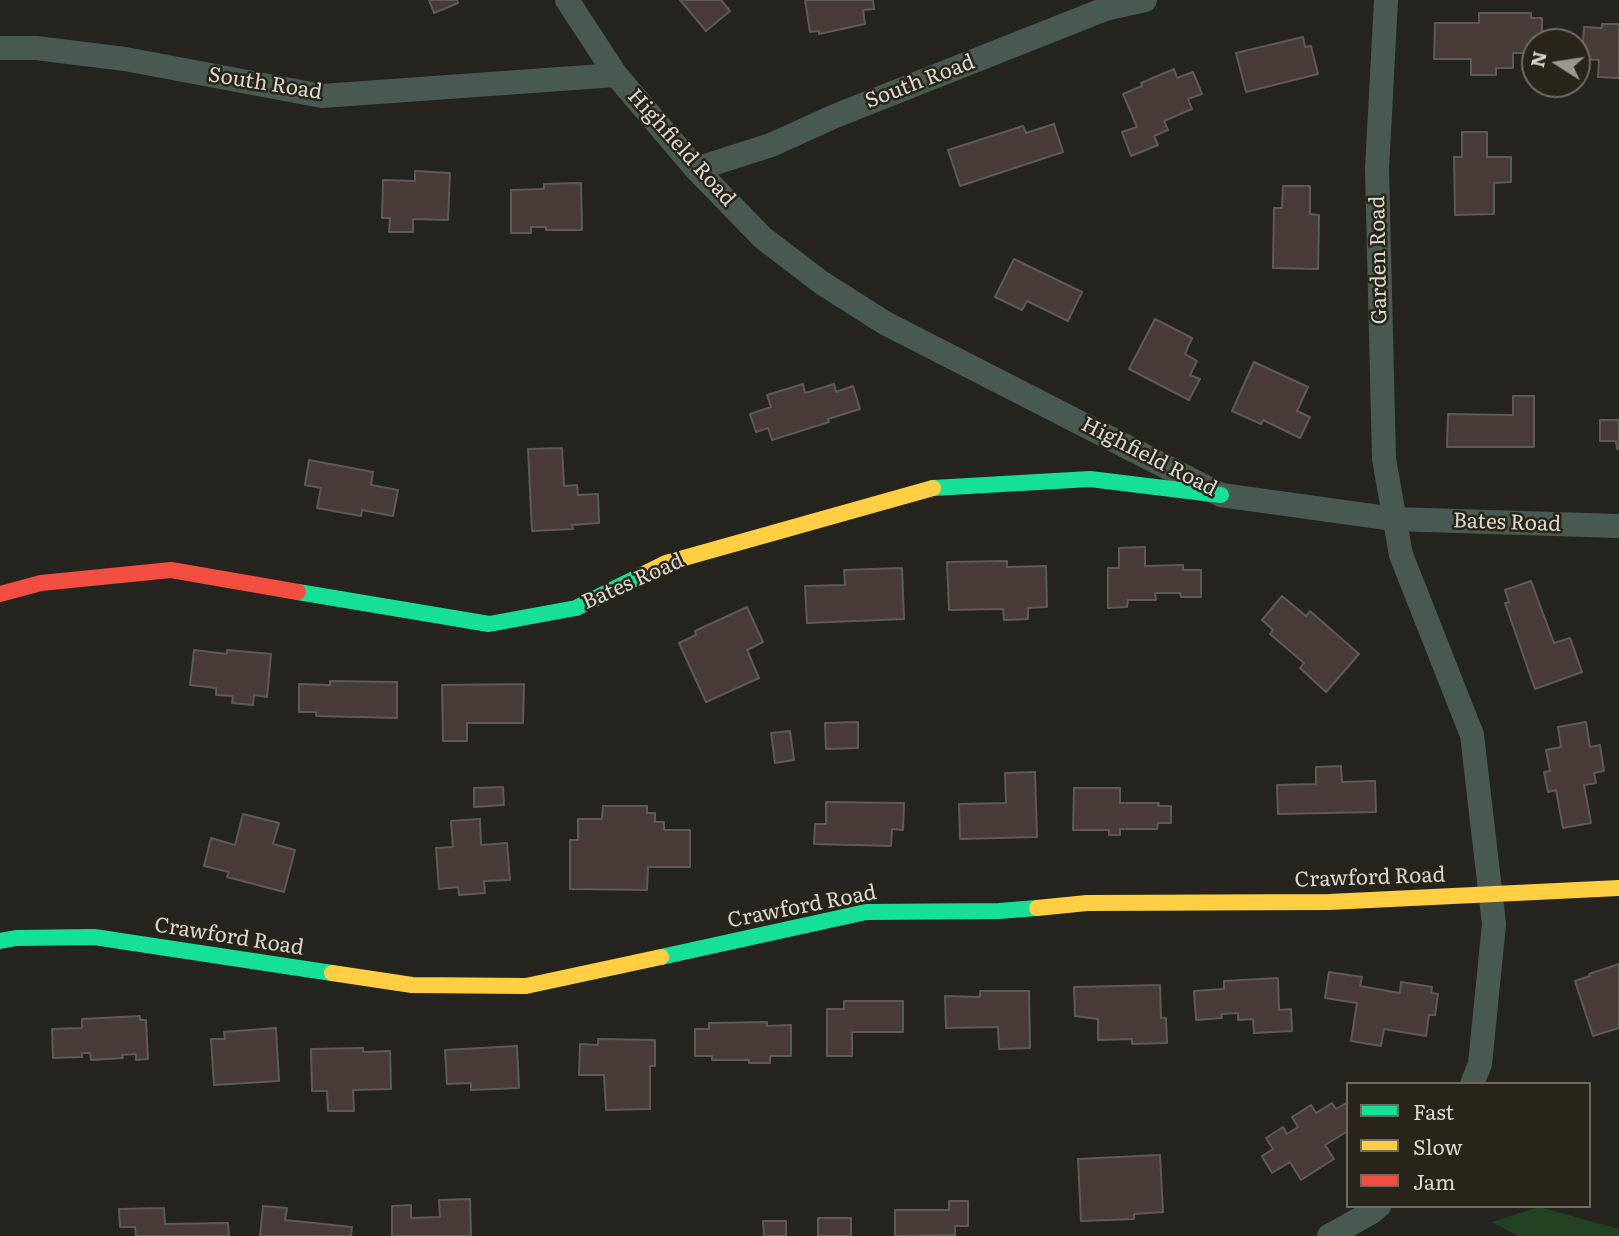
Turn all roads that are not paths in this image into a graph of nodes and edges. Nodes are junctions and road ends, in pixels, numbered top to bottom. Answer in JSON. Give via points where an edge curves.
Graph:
{"nodes":[{"id":1,"x":567,"y":0,"type":"edge"},
{"id":2,"x":1145,"y":0,"type":"edge"},
{"id":3,"x":1386,"y":0,"type":"edge"},
{"id":4,"x":0,"y":48,"type":"edge"},
{"id":5,"x":616,"y":75,"type":"junction"},
{"id":6,"x":696,"y":169,"type":"junction"},
{"id":7,"x":1221,"y":495,"type":"junction"},
{"id":8,"x":1394,"y":519,"type":"junction"},
{"id":9,"x":1619,"y":526,"type":"edge"},
{"id":10,"x":0,"y":594,"type":"edge"},
{"id":11,"x":1619,"y":888,"type":"edge"},
{"id":12,"x":1490,"y":894,"type":"junction"},
{"id":13,"x":0,"y":941,"type":"edge"},
{"id":14,"x":1473,"y":1082,"type":"edge"},
{"id":15,"x":1376,"y":1208,"type":"edge"},
{"id":16,"x":1329,"y":1236,"type":"edge"}],
"edges":[{"from":1,"to":5,"type":"street","name":"Highfield Road"},
{"from":2,"to":6,"type":"street","name":"South Road","via":[[1105,9],[771,145]]},
{"from":3,"to":8,"type":"street","name":"Garden Road","via":[[1377,169],[1384,459]]},
{"from":4,"to":5,"type":"street","name":"South Road","via":[[125,59],[322,96]]},
{"from":5,"to":6,"type":"street","name":"Highfield Road"},
{"from":6,"to":7,"type":"street","name":"Highfield Road","via":[[763,238],[874,316]]},
{"from":7,"to":8,"type":"street","name":"Highfield Road"},
{"from":7,"to":10,"type":"street","name":"Bates Road","via":[[1090,479],[936,487],[666,564],[576,608],[489,624],[171,570],[41,583]]},
{"from":8,"to":9,"type":"street","name":"Bates Road"},
{"from":8,"to":12,"type":"street","via":[[1401,555],[1472,736]]},
{"from":11,"to":12,"type":"street","name":"Crawford Road"},
{"from":12,"to":13,"type":"street","name":"Crawford Road","via":[[866,912],[526,986],[412,985],[94,937]]},
{"from":12,"to":14,"type":"street","via":[[1494,924],[1480,1064]]},
{"from":15,"to":16,"type":"street"}]}
